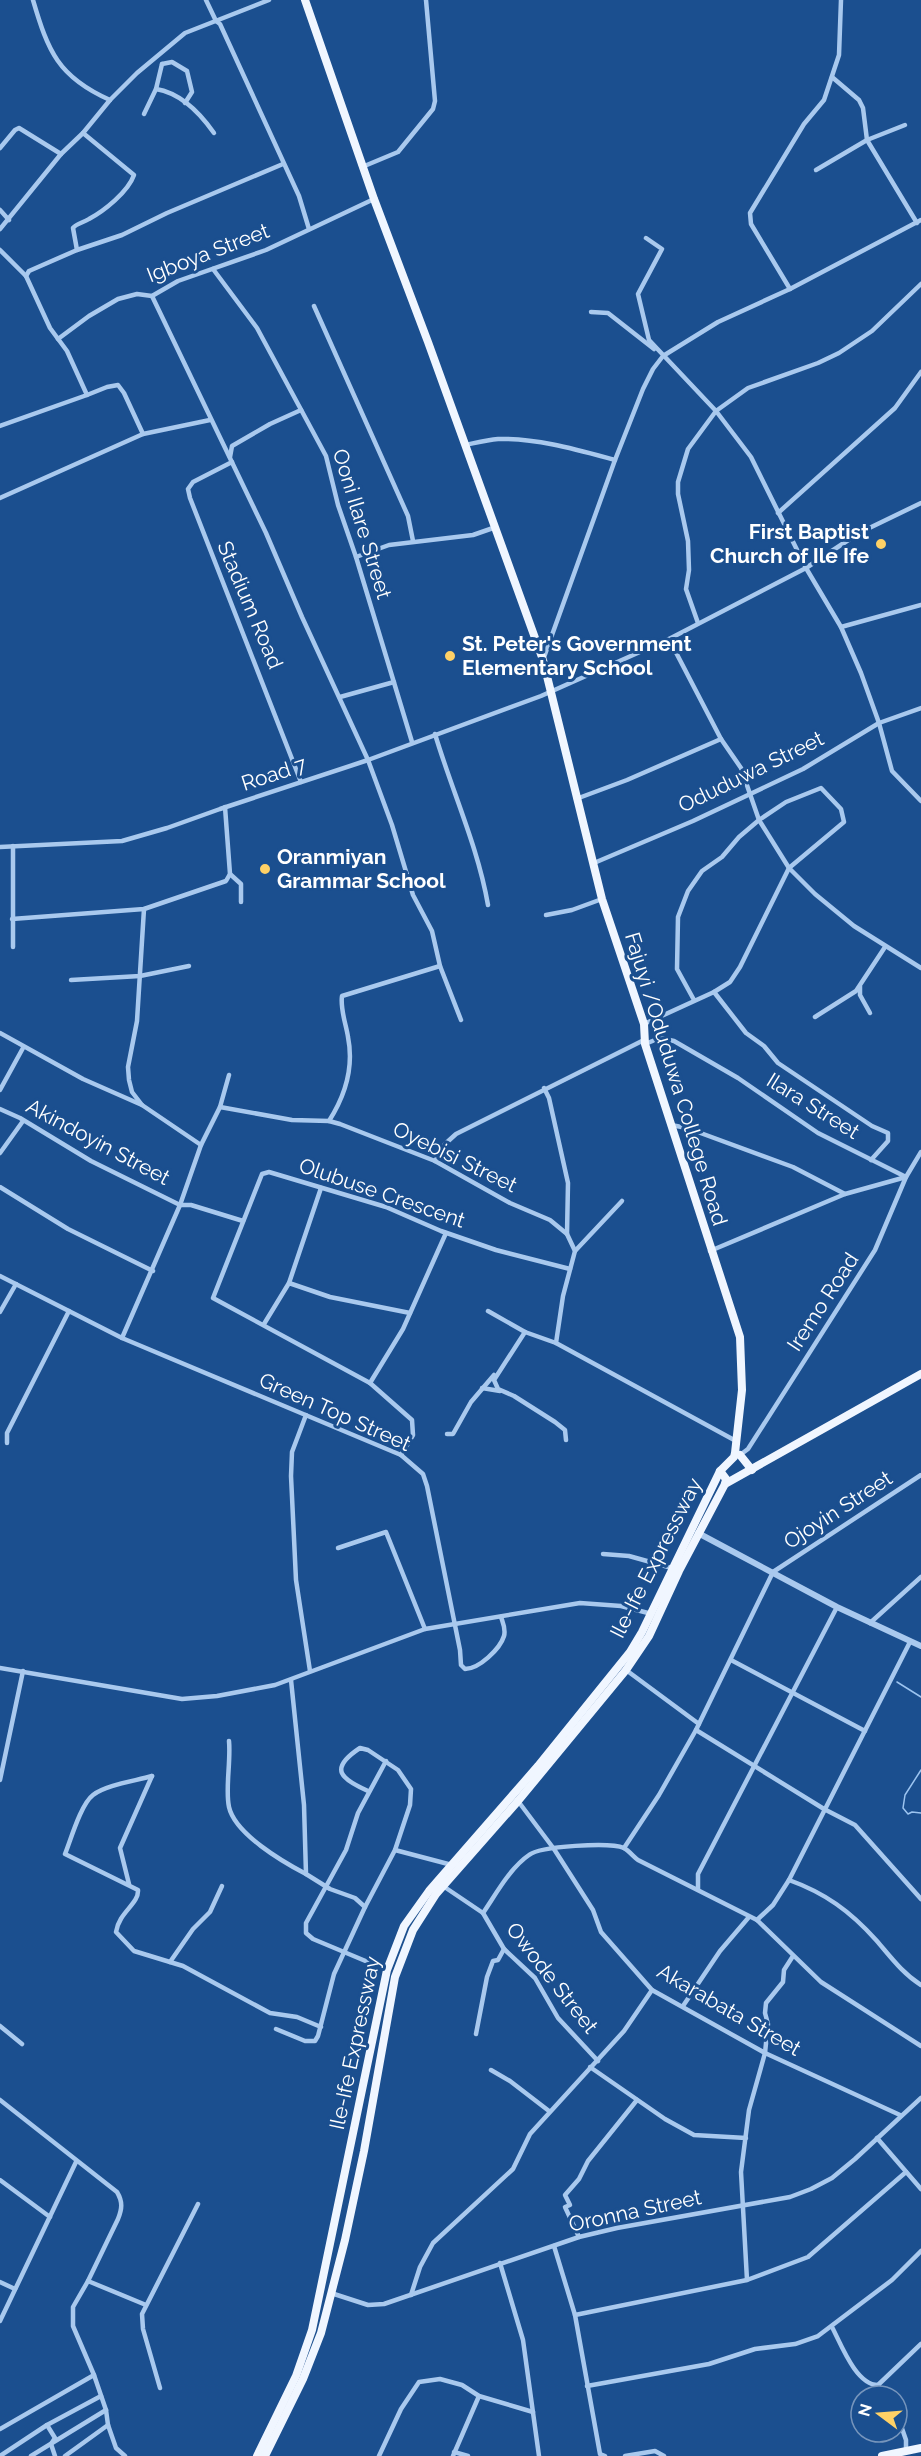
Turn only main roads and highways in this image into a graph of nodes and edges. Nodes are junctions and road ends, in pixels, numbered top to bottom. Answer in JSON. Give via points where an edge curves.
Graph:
{"nodes":[{"id":1,"x":305,"y":0,"type":"edge"},
{"id":2,"x":921,"y":1374,"type":"edge"},
{"id":3,"x":737,"y":1456,"type":"junction"},
{"id":4,"x":752,"y":1470,"type":"junction"},
{"id":5,"x":720,"y":1471,"type":"junction"},
{"id":6,"x":725,"y":1484,"type":"junction"},
{"id":7,"x":654,"y":1615,"type":"junction"},
{"id":8,"x":921,"y":2448,"type":"edge"},
{"id":9,"x":257,"y":2456,"type":"edge"},
{"id":10,"x":265,"y":2456,"type":"edge"},
{"id":11,"x":882,"y":2456,"type":"edge"}],
"edges":[{"from":1,"to":3,"type":"main road","name":"Fajuyi /Oduduwa College Road","via":[[362,167],[543,660],[602,899],[740,1337],[742,1390]]},
{"from":2,"to":4,"type":"main road"},
{"from":3,"to":4,"type":"main road"},
{"from":3,"to":5,"type":"main road"},
{"from":4,"to":6,"type":"main road"},
{"from":5,"to":6,"type":"main road","name":"Ile-Ife Expressway"},
{"from":5,"to":7,"type":"main road","name":"Ile-Ife Expressway","via":[[672,1568]]},
{"from":6,"to":7,"type":"main road","name":"Ile-Ife Expressway"},
{"from":7,"to":9,"type":"main road","name":"Ile-Ife Expressway","via":[[613,1673],[429,1891],[404,1926],[387,1970],[312,2330],[296,2376]]},
{"from":7,"to":10,"type":"main road","name":"Ile-Ife Expressway","via":[[649,1636],[626,1670],[443,1886],[413,1930],[395,1977],[364,2151],[321,2333]]},
{"from":8,"to":11,"type":"main road"}]}
